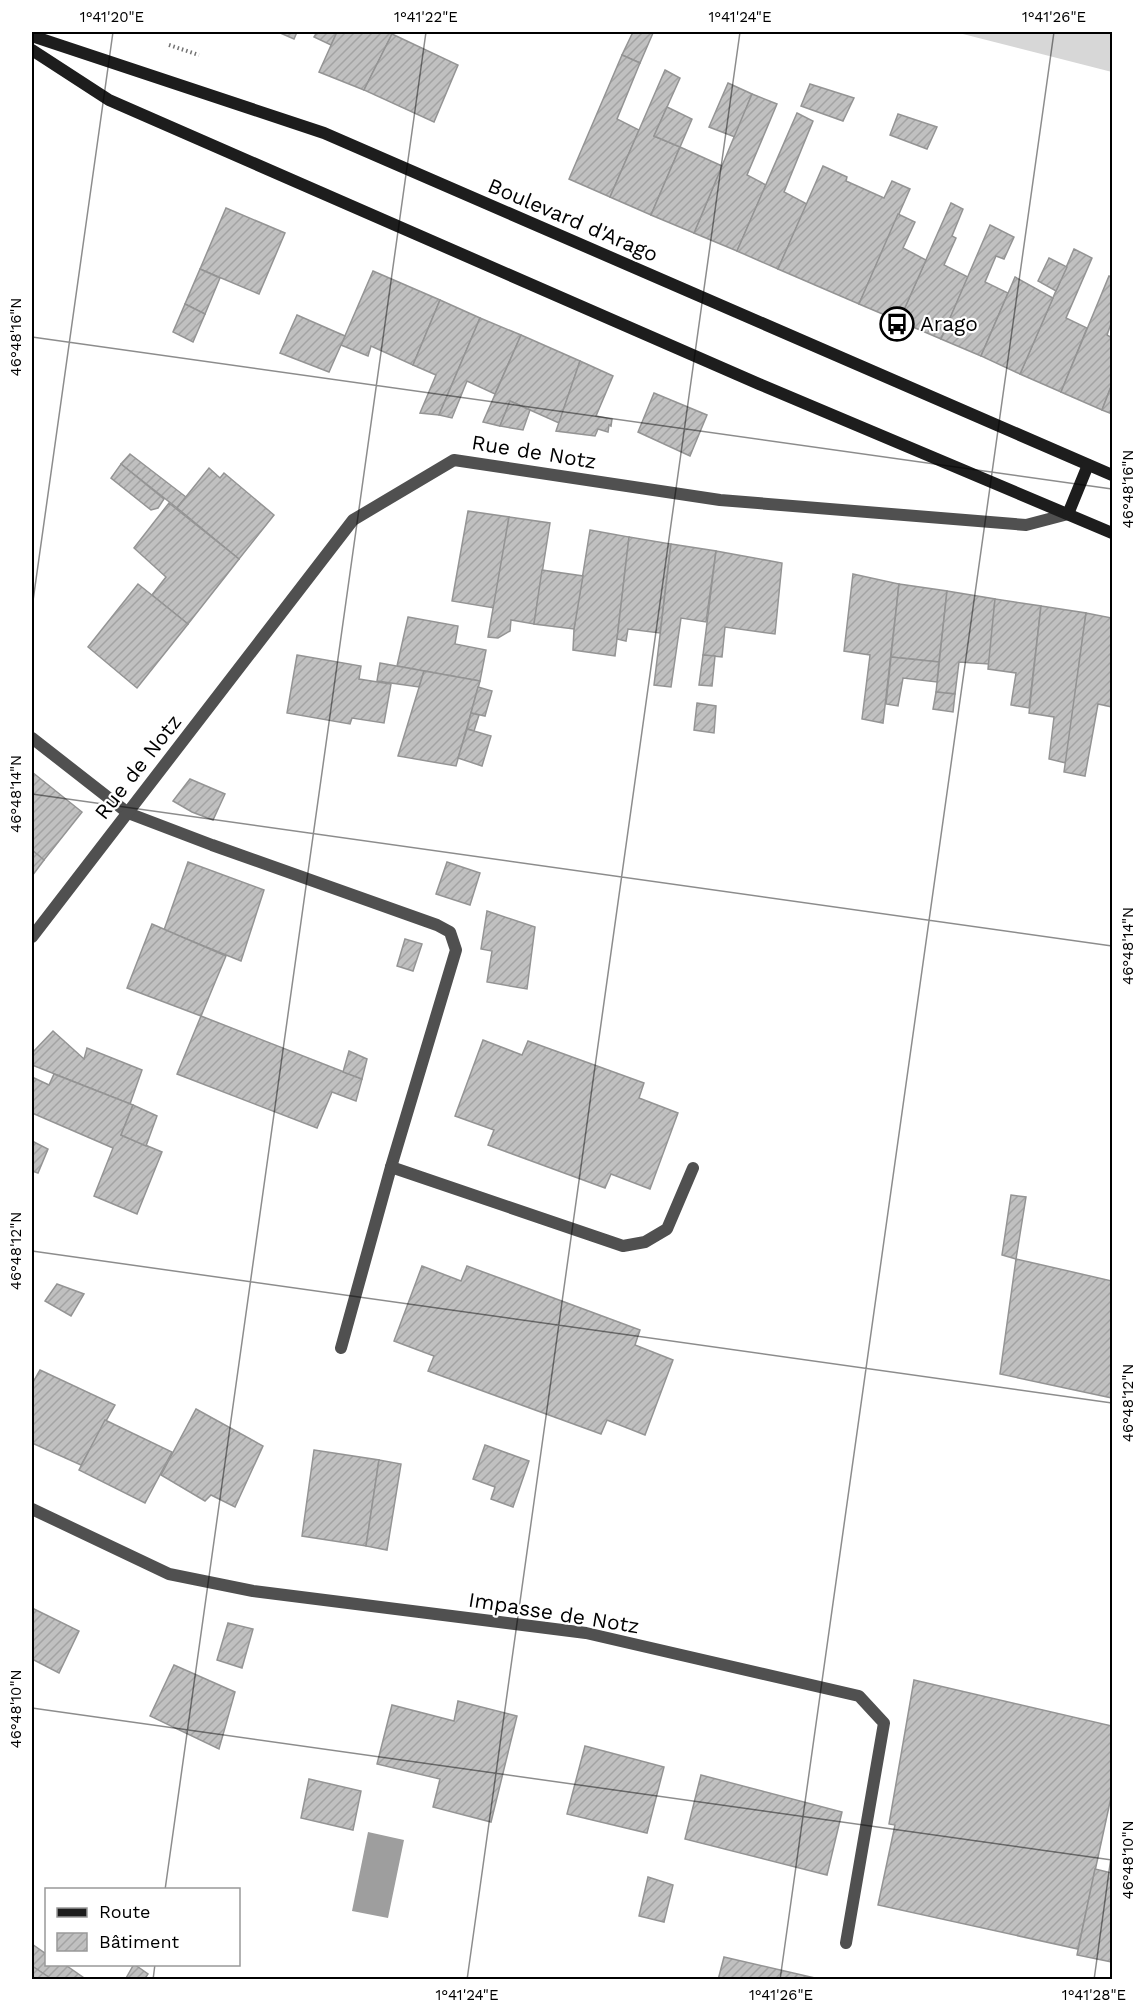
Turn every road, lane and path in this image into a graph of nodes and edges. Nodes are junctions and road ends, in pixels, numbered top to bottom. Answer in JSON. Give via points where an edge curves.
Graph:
{"nodes":[{"id":1,"x":32,"y":36,"type":"edge"},
{"id":2,"x":32,"y":50,"type":"edge"},
{"id":3,"x":1089,"y":465,"type":"junction"},
{"id":4,"x":1113,"y":475,"type":"edge"},
{"id":5,"x":1068,"y":514,"type":"junction"},
{"id":6,"x":1113,"y":533,"type":"edge"},
{"id":7,"x":32,"y":738,"type":"edge"},
{"id":8,"x":128,"y":813,"type":"junction"},
{"id":9,"x":32,"y":937,"type":"edge"},
{"id":10,"x":391,"y":1167,"type":"junction"},
{"id":11,"x":693,"y":1167,"type":"dead end"},
{"id":12,"x":341,"y":1348,"type":"dead end"},
{"id":13,"x":32,"y":1509,"type":"edge"},
{"id":14,"x":846,"y":1943,"type":"dead end"}],
"edges":[{"from":1,"to":3,"type":"main road","name":"Boulevard d'Arago","via":[[324,133]]},
{"from":2,"to":5,"type":"main road","via":[[109,100],[759,384]]},
{"from":3,"to":4,"type":"main road","name":"Boulevard d'Arago"},
{"from":3,"to":5,"type":"main road"},
{"from":5,"to":6,"type":"main road"},
{"from":5,"to":8,"type":"street","name":"Rue de Notz","via":[[1026,525],[720,500],[454,460],[353,520]]},
{"from":7,"to":8,"type":"street"},
{"from":8,"to":9,"type":"street","name":"Rue de Notz"},
{"from":8,"to":10,"type":"street","via":[[450,932],[456,950]]},
{"from":10,"to":11,"type":"street","via":[[623,1246],[645,1242],[667,1229]]},
{"from":10,"to":12,"type":"street"},
{"from":13,"to":14,"type":"street","name":"Impasse de Notz","via":[[169,1574],[253,1591],[586,1633],[860,1696],[884,1724]]}]}
